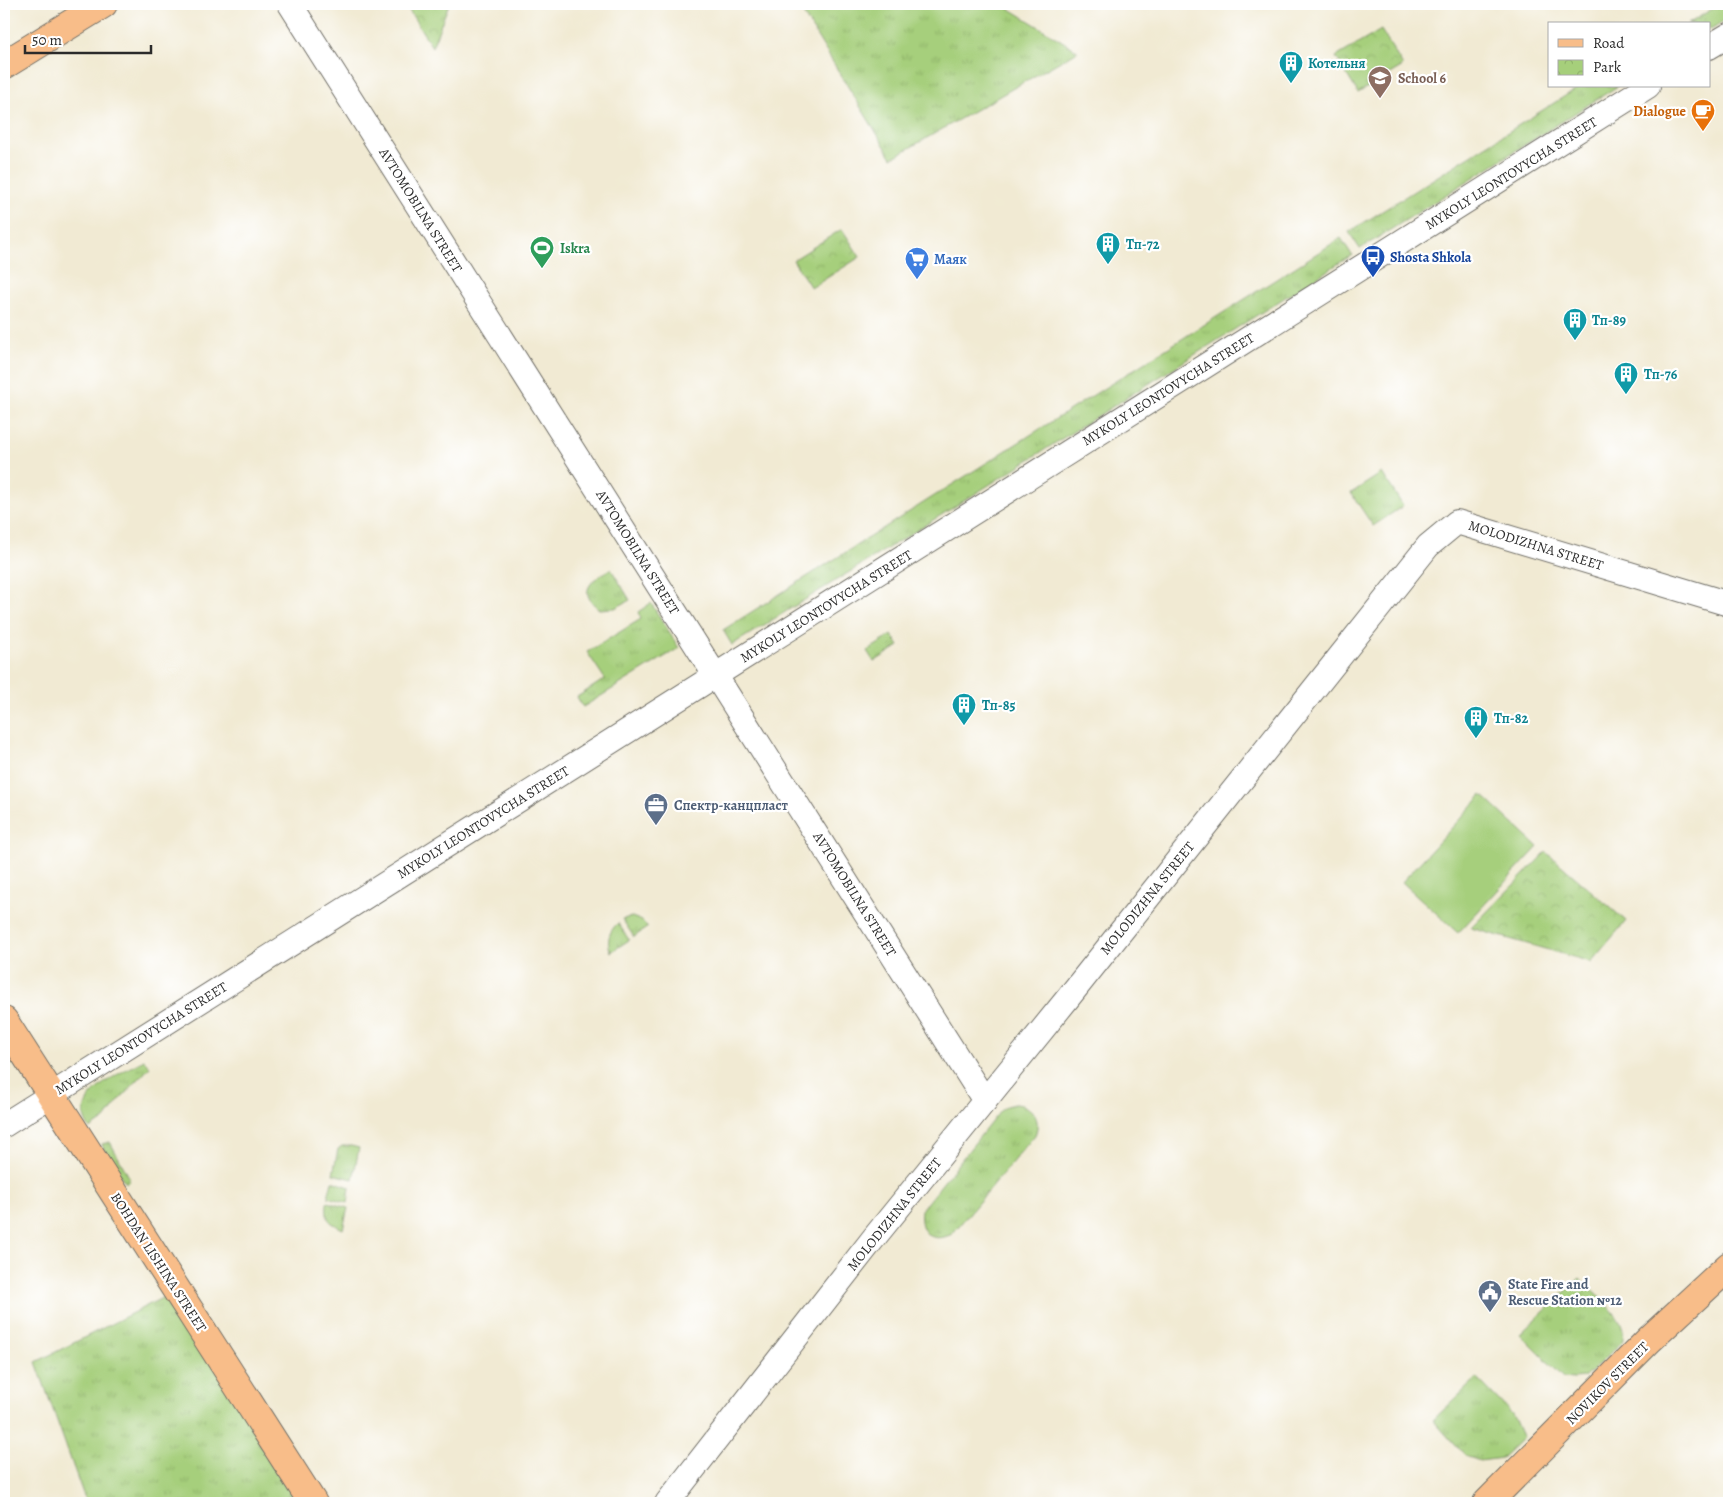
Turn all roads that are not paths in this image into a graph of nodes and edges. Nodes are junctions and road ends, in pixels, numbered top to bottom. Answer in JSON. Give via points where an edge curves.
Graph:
{"nodes":[{"id":1,"x":102,"y":4,"type":"edge"},
{"id":2,"x":290,"y":4,"type":"edge"},
{"id":3,"x":1729,"y":35,"type":"edge"},
{"id":4,"x":1710,"y":47,"type":"edge"},
{"id":5,"x":4,"y":65,"type":"edge"},
{"id":6,"x":1645,"y":88,"type":"edge"},
{"id":7,"x":1729,"y":604,"type":"edge"},
{"id":8,"x":716,"y":675,"type":"junction"},
{"id":9,"x":4,"y":1021,"type":"edge"},
{"id":10,"x":51,"y":1096,"type":"junction"},
{"id":11,"x":985,"y":1100,"type":"junction"},
{"id":12,"x":4,"y":1125,"type":"edge"},
{"id":13,"x":1729,"y":1266,"type":"edge"},
{"id":14,"x":313,"y":1503,"type":"edge"},
{"id":15,"x":667,"y":1503,"type":"edge"},
{"id":16,"x":1487,"y":1503,"type":"edge"}],
"edges":[{"from":1,"to":5,"type":"main road"},
{"from":2,"to":8,"type":"street","name":"AVTOMOBILNA STREET"},
{"from":3,"to":4,"type":"street"},
{"from":6,"to":8,"type":"street","name":"MYKOLY LEONTOVYCHA STREET"},
{"from":7,"to":11,"type":"street","name":"MOLODIZHNA STREET","via":[[1457,522],[1428,546]]},
{"from":8,"to":10,"type":"street","name":"MYKOLY LEONTOVYCHA STREET"},
{"from":8,"to":11,"type":"street","name":"AVTOMOBILNA STREET"},
{"from":9,"to":10,"type":"main road","name":"BOHDAN LISHINA STREET"},
{"from":10,"to":12,"type":"street","name":"MYKOLY LEONTOVYCHA STREET"},
{"from":10,"to":14,"type":"main road","name":"BOHDAN LISHINA STREET"},
{"from":11,"to":15,"type":"street","name":"MOLODIZHNA STREET"},
{"from":13,"to":16,"type":"main road","name":"NOVIKOV STREET","via":[[1649,1340]]}]}
